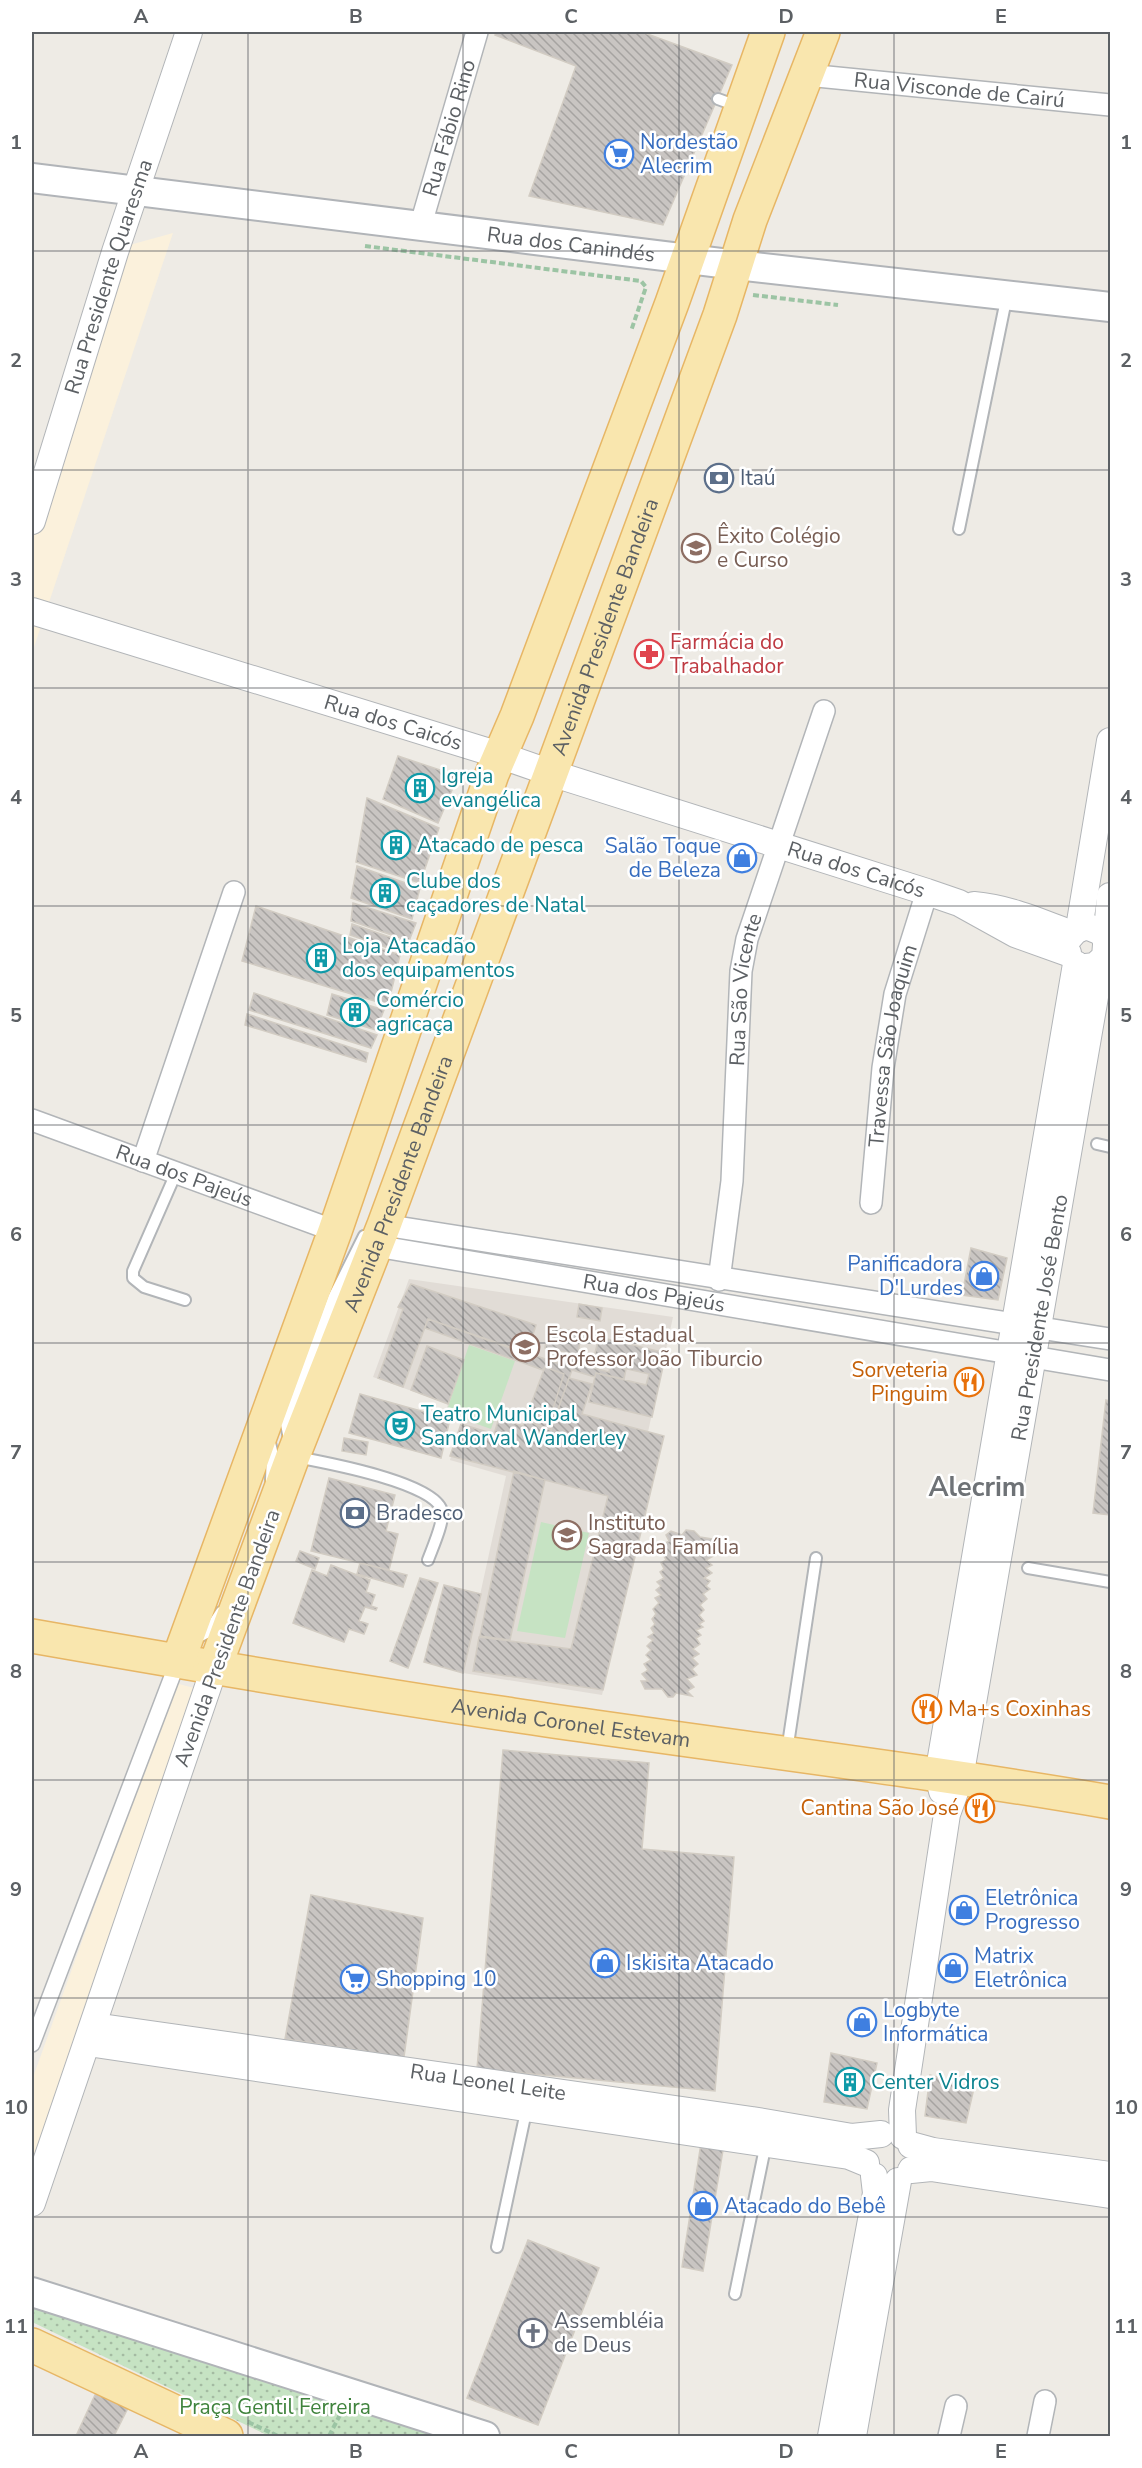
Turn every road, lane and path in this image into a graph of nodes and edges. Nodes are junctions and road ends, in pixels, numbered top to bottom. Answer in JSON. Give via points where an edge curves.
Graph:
{"nodes":[{"id":1,"x":189,"y":32,"type":"edge"},
{"id":2,"x":477,"y":32,"type":"edge"},
{"id":3,"x":768,"y":32,"type":"edge"},
{"id":4,"x":823,"y":32,"type":"edge"},
{"id":5,"x":807,"y":75,"type":"junction"},
{"id":6,"x":1110,"y":105,"type":"edge"},
{"id":7,"x":32,"y":178,"type":"edge"},
{"id":8,"x":137,"y":191,"type":"junction"},
{"id":9,"x":421,"y":224,"type":"junction"},
{"id":10,"x":365,"y":246,"type":"dead end"},
{"id":11,"x":687,"y":259,"type":"junction"},
{"id":12,"x":737,"y":265,"type":"junction"},
{"id":13,"x":1007,"y":295,"type":"junction"},
{"id":14,"x":746,"y":303,"type":"dead end"},
{"id":15,"x":838,"y":305,"type":"dead end"},
{"id":16,"x":1110,"y":307,"type":"edge"},
{"id":17,"x":628,"y":340,"type":"dead end"},
{"id":18,"x":32,"y":521,"type":"edge"},
{"id":19,"x":959,"y":529,"type":"dead end"},
{"id":20,"x":582,"y":541,"type":"junction"},
{"id":21,"x":629,"y":559,"type":"junction"},
{"id":22,"x":32,"y":611,"type":"edge"},
{"id":23,"x":824,"y":711,"type":"dead end"},
{"id":24,"x":499,"y":755,"type":"junction"},
{"id":25,"x":1109,"y":756,"type":"edge"},
{"id":26,"x":551,"y":774,"type":"junction"},
{"id":27,"x":777,"y":846,"type":"junction"},
{"id":28,"x":234,"y":892,"type":"dead end"},
{"id":29,"x":927,"y":892,"type":"junction"},
{"id":30,"x":1110,"y":896,"type":"edge"},
{"id":31,"x":1093,"y":948,"type":"edge"},
{"id":32,"x":32,"y":1120,"type":"edge"},
{"id":33,"x":1097,"y":1144,"type":"dead end"},
{"id":34,"x":1110,"y":1147,"type":"edge"},
{"id":35,"x":143,"y":1161,"type":"junction"},
{"id":36,"x":176,"y":1173,"type":"junction"},
{"id":37,"x":871,"y":1203,"type":"dead end"},
{"id":38,"x":376,"y":1229,"type":"junction"},
{"id":39,"x":335,"y":1231,"type":"junction"},
{"id":40,"x":718,"y":1280,"type":"junction"},
{"id":41,"x":185,"y":1300,"type":"dead end"},
{"id":42,"x":1027,"y":1326,"type":"junction"},
{"id":43,"x":1110,"y":1339,"type":"edge"},
{"id":44,"x":1023,"y":1354,"type":"junction"},
{"id":45,"x":1110,"y":1370,"type":"edge"},
{"id":46,"x":292,"y":1456,"type":"junction"},
{"id":47,"x":816,"y":1558,"type":"dead end"},
{"id":48,"x":428,"y":1560,"type":"dead end"},
{"id":49,"x":1028,"y":1568,"type":"dead end"},
{"id":50,"x":1110,"y":1582,"type":"edge"},
{"id":51,"x":32,"y":1636,"type":"edge"},
{"id":52,"x":181,"y":1654,"type":"junction"},
{"id":53,"x":214,"y":1669,"type":"junction"},
{"id":54,"x":787,"y":1751,"type":"junction"},
{"id":55,"x":949,"y":1776,"type":"junction"},
{"id":56,"x":1110,"y":1802,"type":"edge"},
{"id":57,"x":91,"y":2034,"type":"junction"},
{"id":58,"x":32,"y":2044,"type":"edge"},
{"id":59,"x":450,"y":2086,"type":"junction"},
{"id":60,"x":527,"y":2107,"type":"junction"},
{"id":61,"x":625,"y":2111,"type":"junction"},
{"id":62,"x":896,"y":2137,"type":"junction"},
{"id":63,"x":766,"y":2143,"type":"junction"},
{"id":64,"x":887,"y":2173,"type":"junction"},
{"id":65,"x":1110,"y":2175,"type":"edge"},
{"id":66,"x":1110,"y":2195,"type":"edge"},
{"id":67,"x":32,"y":2204,"type":"edge"},
{"id":68,"x":496,"y":2247,"type":"dead end"},
{"id":69,"x":32,"y":2292,"type":"edge"},
{"id":70,"x":735,"y":2294,"type":"dead end"},
{"id":71,"x":32,"y":2345,"type":"edge"},
{"id":72,"x":1045,"y":2402,"type":"dead end"},
{"id":73,"x":956,"y":2406,"type":"dead end"},
{"id":74,"x":343,"y":2408,"type":"dead end"},
{"id":75,"x":226,"y":2436,"type":"edge"},
{"id":76,"x":329,"y":2436,"type":"edge"},
{"id":77,"x":485,"y":2436,"type":"edge"},
{"id":78,"x":831,"y":2436,"type":"edge"},
{"id":79,"x":853,"y":2436,"type":"edge"},
{"id":80,"x":949,"y":2436,"type":"edge"},
{"id":81,"x":1038,"y":2436,"type":"edge"}],
"edges":[{"from":1,"to":8,"type":"street","name":"Rua Presidente Quaresma"},
{"from":2,"to":9,"type":"street","name":"Rua Fábio Rino"},
{"from":3,"to":11,"type":"main road","name":"Avenida Presidente Bandeira","via":[[729,103]]},
{"from":4,"to":5,"type":"main road","name":"Avenida Presidente Bandeira"},
{"from":5,"to":6,"type":"street","name":"Rua Visconde de Cairú"},
{"from":5,"to":12,"type":"main road","name":"Avenida Presidente Bandeira","via":[[750,220]]},
{"from":7,"to":8,"type":"main road","name":"Rua dos Canindés"},
{"from":8,"to":9,"type":"main road","name":"Rua dos Canindés"},
{"from":8,"to":18,"type":"street","name":"Rua Presidente Quaresma"},
{"from":9,"to":11,"type":"main road","name":"Rua dos Canindés"},
{"from":10,"to":17,"type":"path","via":[[640,281],[646,287]]},
{"from":11,"to":12,"type":"main road","name":"Rua dos Canindés"},
{"from":11,"to":20,"type":"main road","name":"Avenida Presidente Bandeira"},
{"from":12,"to":13,"type":"main road","name":"Rua dos Canindés"},
{"from":12,"to":21,"type":"main road","name":"Avenida Presidente Bandeira"},
{"from":13,"to":16,"type":"main road","name":"Rua dos Canindés"},
{"from":13,"to":19,"type":"lane"},
{"from":14,"to":15,"type":"path","via":[[750,294]]},
{"from":20,"to":21,"type":"main road"},
{"from":20,"to":24,"type":"main road","name":"Avenida Presidente Bandeira"},
{"from":21,"to":26,"type":"main road","name":"Avenida Presidente Bandeira"},
{"from":22,"to":24,"type":"street","name":"Rua dos Caicós"},
{"from":23,"to":27,"type":"street","name":"Rua São Vicente"},
{"from":24,"to":26,"type":"street","name":"Rua dos Caicós"},
{"from":24,"to":39,"type":"main road","name":"Avenida Presidente Bandeira"},
{"from":25,"to":31,"type":"street","name":"Rua Presidente José Bento"},
{"from":26,"to":27,"type":"street","name":"Rua dos Caicós"},
{"from":26,"to":38,"type":"main road","name":"Avenida Presidente Bandeira","via":[[397,1190]]},
{"from":27,"to":29,"type":"street","name":"Rua dos Caicós"},
{"from":27,"to":40,"type":"street","name":"Rua São Vicente","via":[[747,939],[741,971],[732,1181]]},
{"from":28,"to":35,"type":"street"},
{"from":29,"to":31,"type":"street","name":"Rua dos Caicós","via":[[959,903],[994,907]]},
{"from":29,"to":37,"type":"street","name":"Travessa São Joaquim","via":[[895,994]]},
{"from":30,"to":31,"type":"street","name":"Rua Presidente José Bento"},
{"from":31,"to":42,"type":"street","name":"Rua Presidente José Bento"},
{"from":32,"to":35,"type":"street","name":"Rua dos Pajeús"},
{"from":33,"to":34,"type":"lane"},
{"from":35,"to":36,"type":"street","name":"Rua dos Pajeús"},
{"from":36,"to":39,"type":"street","name":"Rua dos Pajeús"},
{"from":36,"to":41,"type":"lane","via":[[133,1278],[144,1287]]},
{"from":38,"to":40,"type":"street","name":"Rua dos Pajeús"},
{"from":38,"to":44,"type":"street","name":"Rua dos Pajeús"},
{"from":38,"to":46,"type":"main road","name":"Avenida Presidente Bandeira"},
{"from":39,"to":52,"type":"main road","name":"Avenida Presidente Bandeira"},
{"from":40,"to":42,"type":"street","name":"Rua dos Pajeús"},
{"from":42,"to":43,"type":"street","name":"Rua dos Pajeús"},
{"from":42,"to":44,"type":"street","name":"Rua Presidente José Bento"},
{"from":44,"to":45,"type":"street","name":"Rua dos Pajeús"},
{"from":44,"to":55,"type":"street","name":"Rua Presidente José Bento"},
{"from":46,"to":48,"type":"lane","via":[[357,1469],[438,1500],[443,1513]]},
{"from":46,"to":53,"type":"main road","name":"Avenida Presidente Bandeira"},
{"from":47,"to":54,"type":"lane"},
{"from":49,"to":50,"type":"lane"},
{"from":51,"to":52,"type":"main road","name":"Avenida Coronel Estevam"},
{"from":52,"to":53,"type":"main road","name":"Avenida Coronel Estevam"},
{"from":52,"to":58,"type":"street","name":"Avenida Presidente Bandeira"},
{"from":53,"to":54,"type":"main road","name":"Avenida Coronel Estevam"},
{"from":53,"to":57,"type":"street","name":"Avenida Presidente Bandeira"},
{"from":54,"to":55,"type":"main road","name":"Avenida Coronel Estevam"},
{"from":55,"to":56,"type":"main road","name":"Avenida Coronel Estevam"},
{"from":55,"to":62,"type":"street","name":"Rua Presidente José Bento","via":[[947,1814]]},
{"from":57,"to":59,"type":"street","name":"Rua Leonel Leite"},
{"from":57,"to":67,"type":"street","name":"Avenida Presidente Bandeira"},
{"from":59,"to":60,"type":"street","name":"Rua Leonel Leite"},
{"from":59,"to":61,"type":"street","name":"Rua Leonel Leite"},
{"from":60,"to":61,"type":"street","name":"Rua Leonel Leite"},
{"from":60,"to":68,"type":"lane"},
{"from":61,"to":62,"type":"street","name":"Rua Leonel Leite","via":[[852,2137]]},
{"from":61,"to":63,"type":"street","name":"Rua Leonel Leite"},
{"from":62,"to":64,"type":"street","name":"Rua Presidente José Bento","via":[[915,2157]]},
{"from":62,"to":64,"type":"street","via":[[866,2148]]},
{"from":62,"to":65,"type":"street","name":"Rua Leonel Leite","via":[[933,2151]]},
{"from":63,"to":64,"type":"street","name":"Rua Leonel Leite","via":[[849,2156]]},
{"from":63,"to":70,"type":"lane"},
{"from":64,"to":66,"type":"street","name":"Rua Leonel Leite","via":[[931,2168]]},
{"from":64,"to":78,"type":"street","via":[[876,2193]]},
{"from":64,"to":79,"type":"street"},
{"from":69,"to":77,"type":"main road"},
{"from":71,"to":75,"type":"main road"},
{"from":72,"to":81,"type":"street"},
{"from":73,"to":80,"type":"street"},
{"from":74,"to":76,"type":"path"}]}
